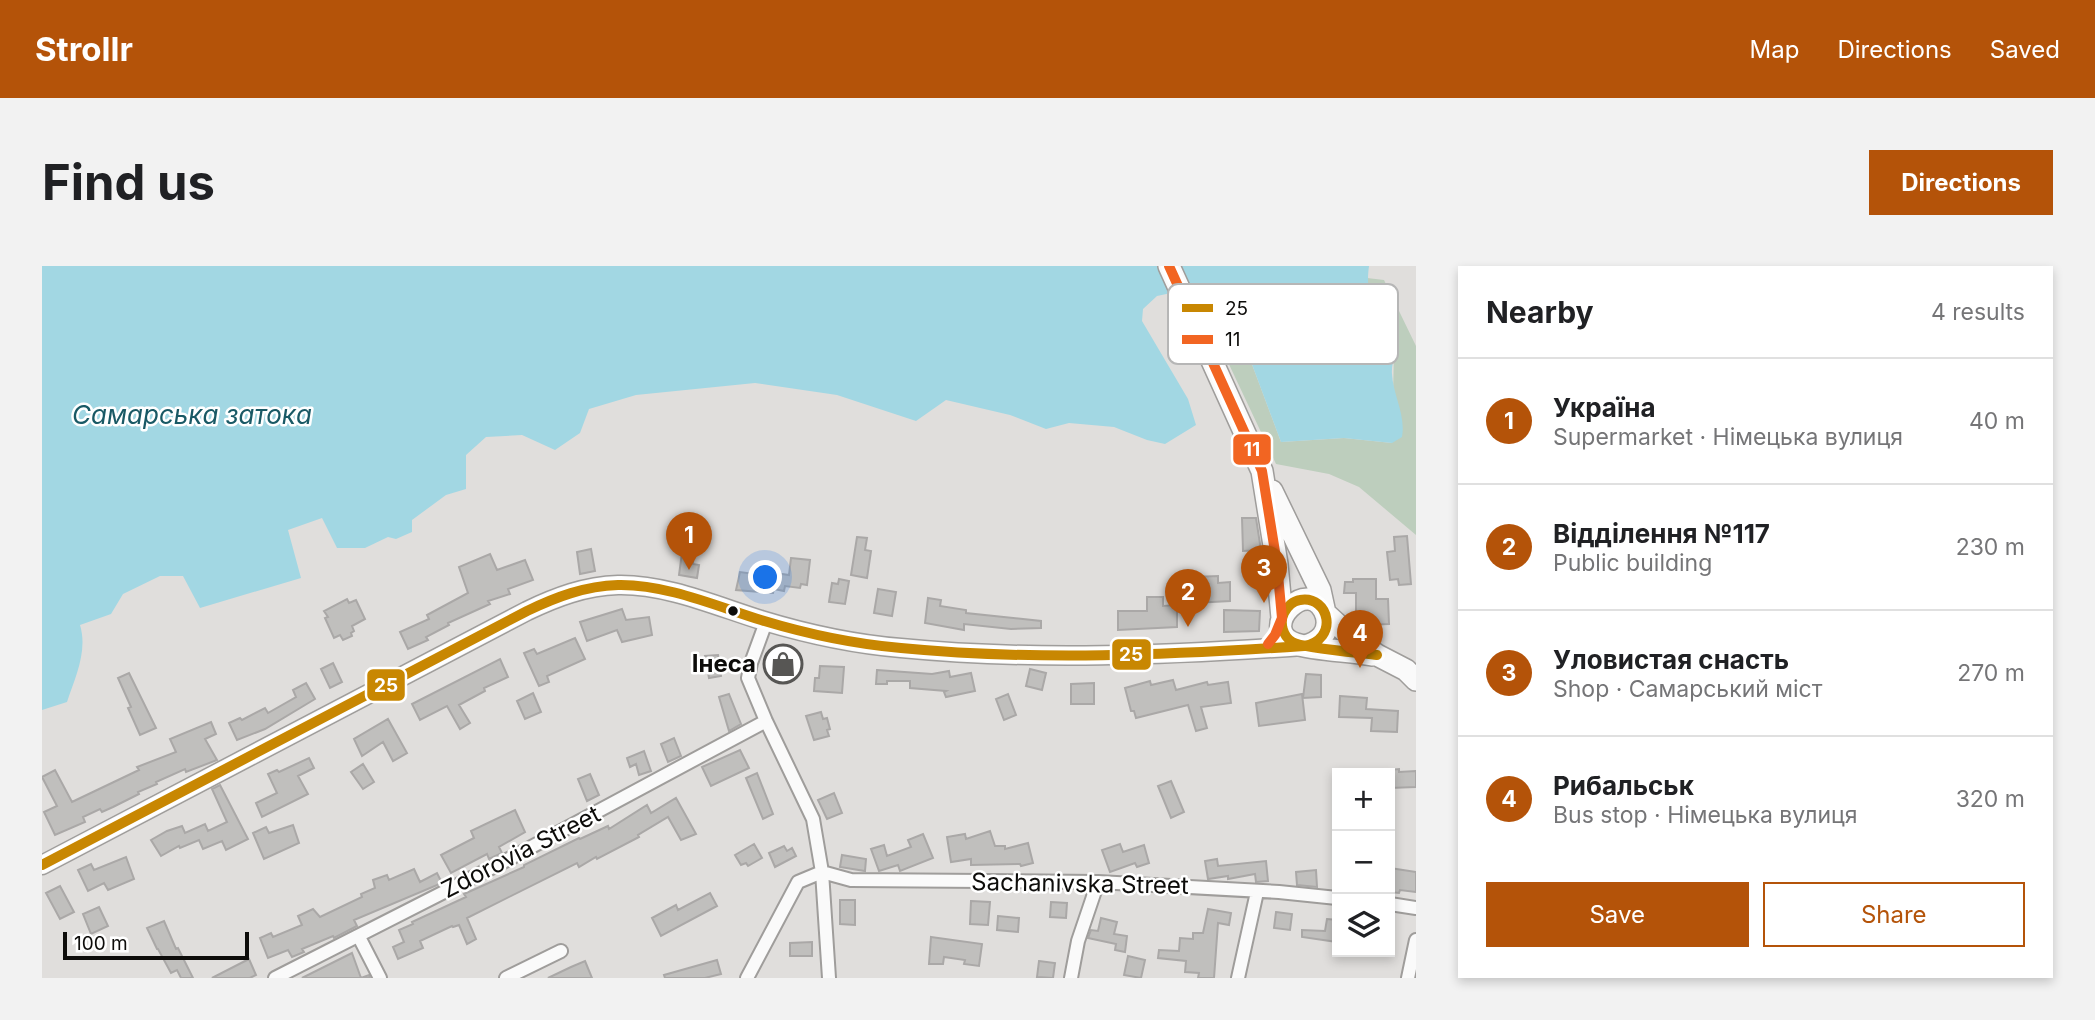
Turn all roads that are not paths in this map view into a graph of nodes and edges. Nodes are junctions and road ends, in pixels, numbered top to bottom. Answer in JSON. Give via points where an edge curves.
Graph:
{"nodes":[{"id":1,"x":1168,"y":266,"type":"edge"},
{"id":2,"x":1176,"y":284,"type":"edge"},
{"id":3,"x":1213,"y":364,"type":"edge"},
{"id":4,"x":1262,"y":471,"type":"junction"},
{"id":5,"x":1325,"y":612,"type":"junction"},
{"id":6,"x":1282,"y":618,"type":"junction"},
{"id":7,"x":766,"y":622,"type":"junction"},
{"id":8,"x":1304,"y":646,"type":"junction"},
{"id":9,"x":1263,"y":649,"type":"junction"},
{"id":10,"x":1377,"y":656,"type":"junction"},
{"id":11,"x":1416,"y":680,"type":"edge"},
{"id":12,"x":766,"y":721,"type":"junction"},
{"id":13,"x":42,"y":865,"type":"edge"},
{"id":14,"x":822,"y":872,"type":"junction"},
{"id":15,"x":1098,"y":882,"type":"junction"},
{"id":16,"x":1257,"y":892,"type":"junction"},
{"id":17,"x":1332,"y":898,"type":"edge"},
{"id":18,"x":1395,"y":905,"type":"edge"},
{"id":19,"x":1416,"y":908,"type":"edge"},
{"id":20,"x":359,"y":937,"type":"junction"},
{"id":21,"x":1416,"y":940,"type":"edge"},
{"id":22,"x":561,"y":951,"type":"dead end"},
{"id":23,"x":275,"y":978,"type":"edge"},
{"id":24,"x":380,"y":978,"type":"edge"},
{"id":25,"x":506,"y":978,"type":"edge"},
{"id":26,"x":747,"y":978,"type":"edge"},
{"id":27,"x":829,"y":978,"type":"edge"},
{"id":28,"x":1071,"y":978,"type":"edge"},
{"id":29,"x":1238,"y":978,"type":"edge"},
{"id":30,"x":1408,"y":978,"type":"edge"}],
"edges":[{"from":1,"to":2,"type":"main road"},
{"from":3,"to":4,"type":"main road"},
{"from":4,"to":5,"type":"main road","via":[[1320,590]]},
{"from":4,"to":6,"type":"main road"},
{"from":5,"to":6,"type":"main road","via":[[1315,602],[1301,600],[1288,606]]},
{"from":5,"to":8,"type":"main road","via":[[1324,635]]},
{"from":5,"to":10,"type":"main road"},
{"from":6,"to":8,"type":"main road","via":[[1283,632]]},
{"from":6,"to":9,"type":"main road"},
{"from":7,"to":9,"type":"main road","via":[[830,639],[1000,654]]},
{"from":7,"to":12,"type":"street","via":[[748,678]]},
{"from":7,"to":13,"type":"main road","via":[[645,587],[589,588],[559,596]]},
{"from":8,"to":9,"type":"main road"},
{"from":8,"to":10,"type":"main road"},
{"from":10,"to":11,"type":"main road"},
{"from":12,"to":14,"type":"street","via":[[813,819]]},
{"from":12,"to":20,"type":"street","name":"Zdorovia Street"},
{"from":14,"to":15,"type":"street","name":"Sachanivska Street","via":[[851,880]]},
{"from":14,"to":26,"type":"street","via":[[797,882]]},
{"from":14,"to":27,"type":"street"},
{"from":15,"to":16,"type":"street","name":"Sachanivska Street"},
{"from":15,"to":28,"type":"street"},
{"from":16,"to":17,"type":"street","name":"Sachanivska Street"},
{"from":16,"to":29,"type":"street"},
{"from":18,"to":19,"type":"street"},
{"from":20,"to":23,"type":"street","name":"Zdorovia Street"},
{"from":20,"to":24,"type":"street"},
{"from":21,"to":30,"type":"street"},
{"from":22,"to":25,"type":"street"}]}
